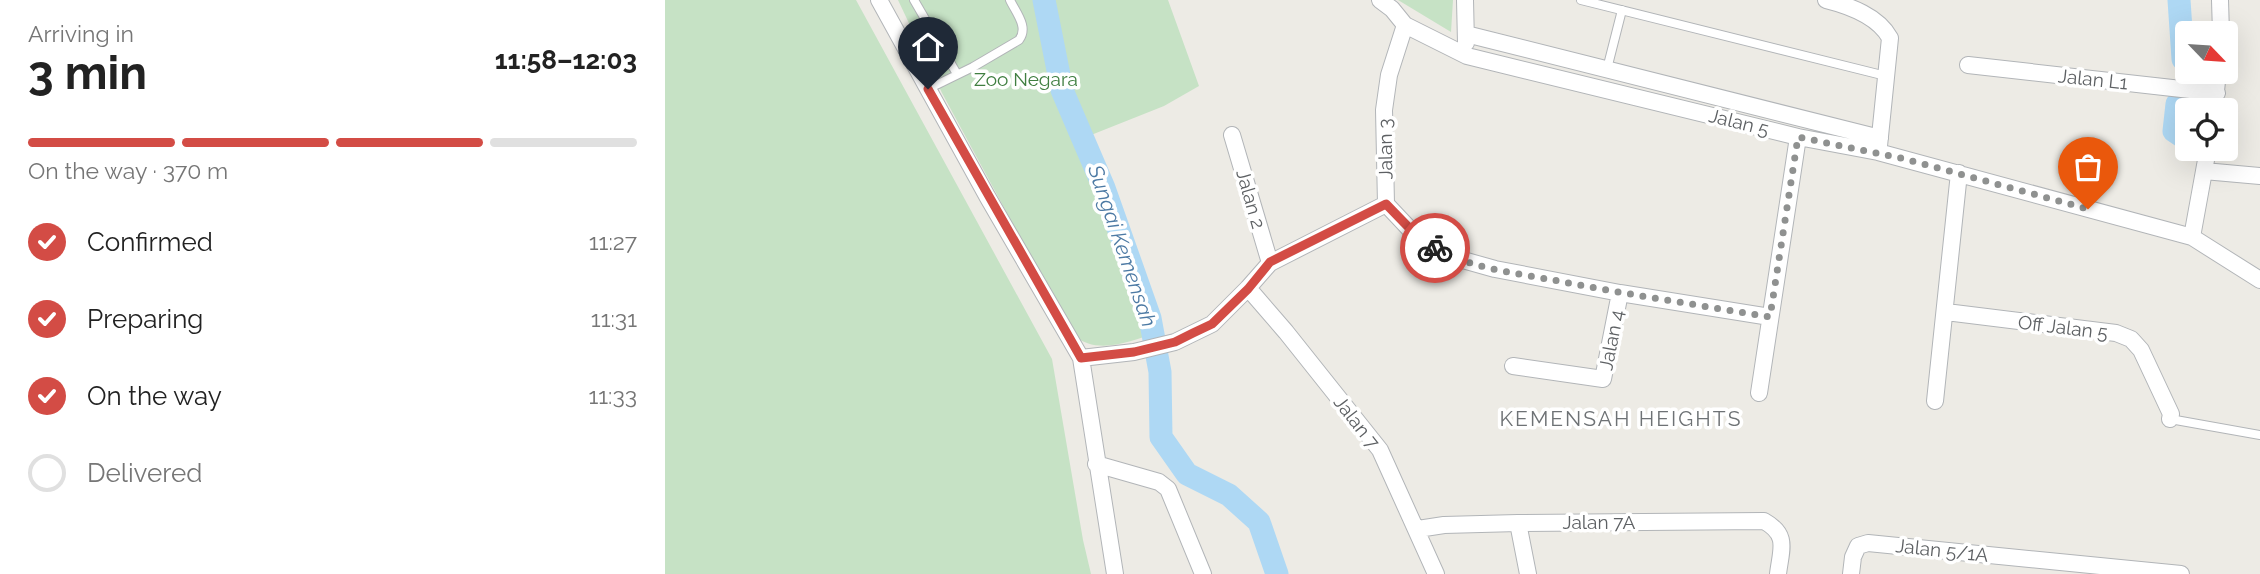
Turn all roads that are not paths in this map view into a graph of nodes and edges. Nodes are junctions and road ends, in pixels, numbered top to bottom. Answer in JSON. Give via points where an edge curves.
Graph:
{"nodes":[{"id":1,"x":879,"y":0,"type":"edge"},
{"id":2,"x":914,"y":0,"type":"edge"},
{"id":3,"x":1010,"y":0,"type":"edge"},
{"id":4,"x":1380,"y":0,"type":"edge"},
{"id":5,"x":1465,"y":0,"type":"edge"},
{"id":6,"x":1581,"y":0,"type":"edge"},
{"id":7,"x":1826,"y":0,"type":"edge"},
{"id":8,"x":2220,"y":0,"type":"edge"},
{"id":9,"x":1845,"y":3,"type":"edge"},
{"id":10,"x":1622,"y":10,"type":"junction"},
{"id":11,"x":2221,"y":21,"type":"edge"},
{"id":12,"x":1405,"y":25,"type":"junction"},
{"id":13,"x":1466,"y":34,"type":"junction"},
{"id":14,"x":1467,"y":56,"type":"junction"},
{"id":15,"x":1968,"y":65,"type":"dead end"},
{"id":16,"x":1607,"y":69,"type":"junction"},
{"id":17,"x":957,"y":74,"type":"junction"},
{"id":18,"x":1886,"y":76,"type":"junction"},
{"id":19,"x":2217,"y":84,"type":"edge"},
{"id":20,"x":928,"y":89,"type":"junction"},
{"id":21,"x":2217,"y":93,"type":"junction"},
{"id":22,"x":2216,"y":98,"type":"edge"},
{"id":23,"x":1232,"y":135,"type":"dead end"},
{"id":24,"x":1798,"y":137,"type":"junction"},
{"id":25,"x":1879,"y":145,"type":"junction"},
{"id":26,"x":2205,"y":161,"type":"edge"},
{"id":27,"x":2204,"y":172,"type":"junction"},
{"id":28,"x":1959,"y":173,"type":"junction"},
{"id":29,"x":2260,"y":176,"type":"edge"},
{"id":30,"x":1386,"y":204,"type":"junction"},
{"id":31,"x":2192,"y":237,"type":"junction"},
{"id":32,"x":1270,"y":262,"type":"junction"},
{"id":33,"x":2260,"y":280,"type":"edge"},
{"id":34,"x":1248,"y":289,"type":"junction"},
{"id":35,"x":1620,"y":293,"type":"junction"},
{"id":36,"x":1946,"y":312,"type":"junction"},
{"id":37,"x":1770,"y":317,"type":"junction"},
{"id":38,"x":1081,"y":358,"type":"junction"},
{"id":39,"x":1513,"y":366,"type":"dead end"},
{"id":40,"x":1759,"y":393,"type":"dead end"},
{"id":41,"x":1935,"y":401,"type":"dead end"},
{"id":42,"x":2170,"y":419,"type":"joint"},
{"id":43,"x":2260,"y":435,"type":"edge"},
{"id":44,"x":1096,"y":464,"type":"junction"},
{"id":45,"x":1518,"y":523,"type":"junction"},
{"id":46,"x":1417,"y":529,"type":"junction"},
{"id":47,"x":1115,"y":574,"type":"edge"},
{"id":48,"x":1203,"y":574,"type":"edge"},
{"id":49,"x":1436,"y":574,"type":"edge"},
{"id":50,"x":1528,"y":574,"type":"edge"},
{"id":51,"x":1778,"y":574,"type":"edge"},
{"id":52,"x":1851,"y":574,"type":"edge"},
{"id":53,"x":2181,"y":574,"type":"edge"}],
"edges":[{"from":1,"to":20,"type":"street"},
{"from":2,"to":17,"type":"lane"},
{"from":3,"to":17,"type":"lane","via":[[1024,27],[1019,40]]},
{"from":4,"to":12,"type":"street","name":"Jalan 5"},
{"from":5,"to":13,"type":"street"},
{"from":6,"to":10,"type":"lane"},
{"from":7,"to":9,"type":"street"},
{"from":8,"to":11,"type":"street"},
{"from":9,"to":18,"type":"street","via":[[1883,26],[1890,38]]},
{"from":10,"to":16,"type":"lane"},
{"from":10,"to":18,"type":"lane"},
{"from":12,"to":14,"type":"street","name":"Jalan 5"},
{"from":12,"to":30,"type":"street","name":"Jalan 3","via":[[1389,75],[1384,110]]},
{"from":13,"to":14,"type":"street"},
{"from":13,"to":16,"type":"street","name":"Jalan 5"},
{"from":14,"to":24,"type":"street","name":"Jalan 5"},
{"from":15,"to":21,"type":"street","name":"Jalan L1"},
{"from":16,"to":25,"type":"street","name":"Jalan 5"},
{"from":17,"to":20,"type":"lane"},
{"from":18,"to":25,"type":"street"},
{"from":19,"to":21,"type":"street"},
{"from":20,"to":38,"type":"street"},
{"from":21,"to":22,"type":"street"},
{"from":23,"to":32,"type":"street","name":"Jalan 2"},
{"from":24,"to":25,"type":"street","name":"Jalan 5"},
{"from":24,"to":37,"type":"street"},
{"from":25,"to":28,"type":"street","name":"Jalan 5"},
{"from":26,"to":27,"type":"street"},
{"from":27,"to":29,"type":"street"},
{"from":27,"to":31,"type":"street"},
{"from":28,"to":31,"type":"street","name":"Jalan 5"},
{"from":28,"to":36,"type":"street"},
{"from":30,"to":32,"type":"street"},
{"from":30,"to":35,"type":"street","name":"Jalan 3","via":[[1419,238],[1463,260]]},
{"from":31,"to":33,"type":"street","name":"Jalan 5"},
{"from":32,"to":34,"type":"street"},
{"from":34,"to":38,"type":"street","via":[[1212,324],[1175,342]]},
{"from":34,"to":46,"type":"street","name":"Jalan 7","via":[[1380,450]]},
{"from":35,"to":37,"type":"street","name":"Jalan 3"},
{"from":35,"to":39,"type":"street","name":"Jalan 4","via":[[1604,379]]},
{"from":36,"to":41,"type":"street"},
{"from":36,"to":42,"type":"street","name":"Off Jalan 5","via":[[2116,333],[2131,339],[2141,350]]},
{"from":37,"to":40,"type":"street"},
{"from":38,"to":44,"type":"street"},
{"from":42,"to":43,"type":"lane"},
{"from":44,"to":47,"type":"street"},
{"from":44,"to":48,"type":"street","via":[[1159,482],[1168,489]]},
{"from":45,"to":46,"type":"street","name":"Jalan 7A"},
{"from":45,"to":50,"type":"street"},
{"from":45,"to":51,"type":"street","name":"Jalan 7A","via":[[1765,521],[1778,529],[1783,539]]},
{"from":46,"to":49,"type":"street","name":"Jalan 7"},
{"from":52,"to":53,"type":"street","name":"Jalan 5/1A","via":[[1858,546],[1868,543]]}]}
